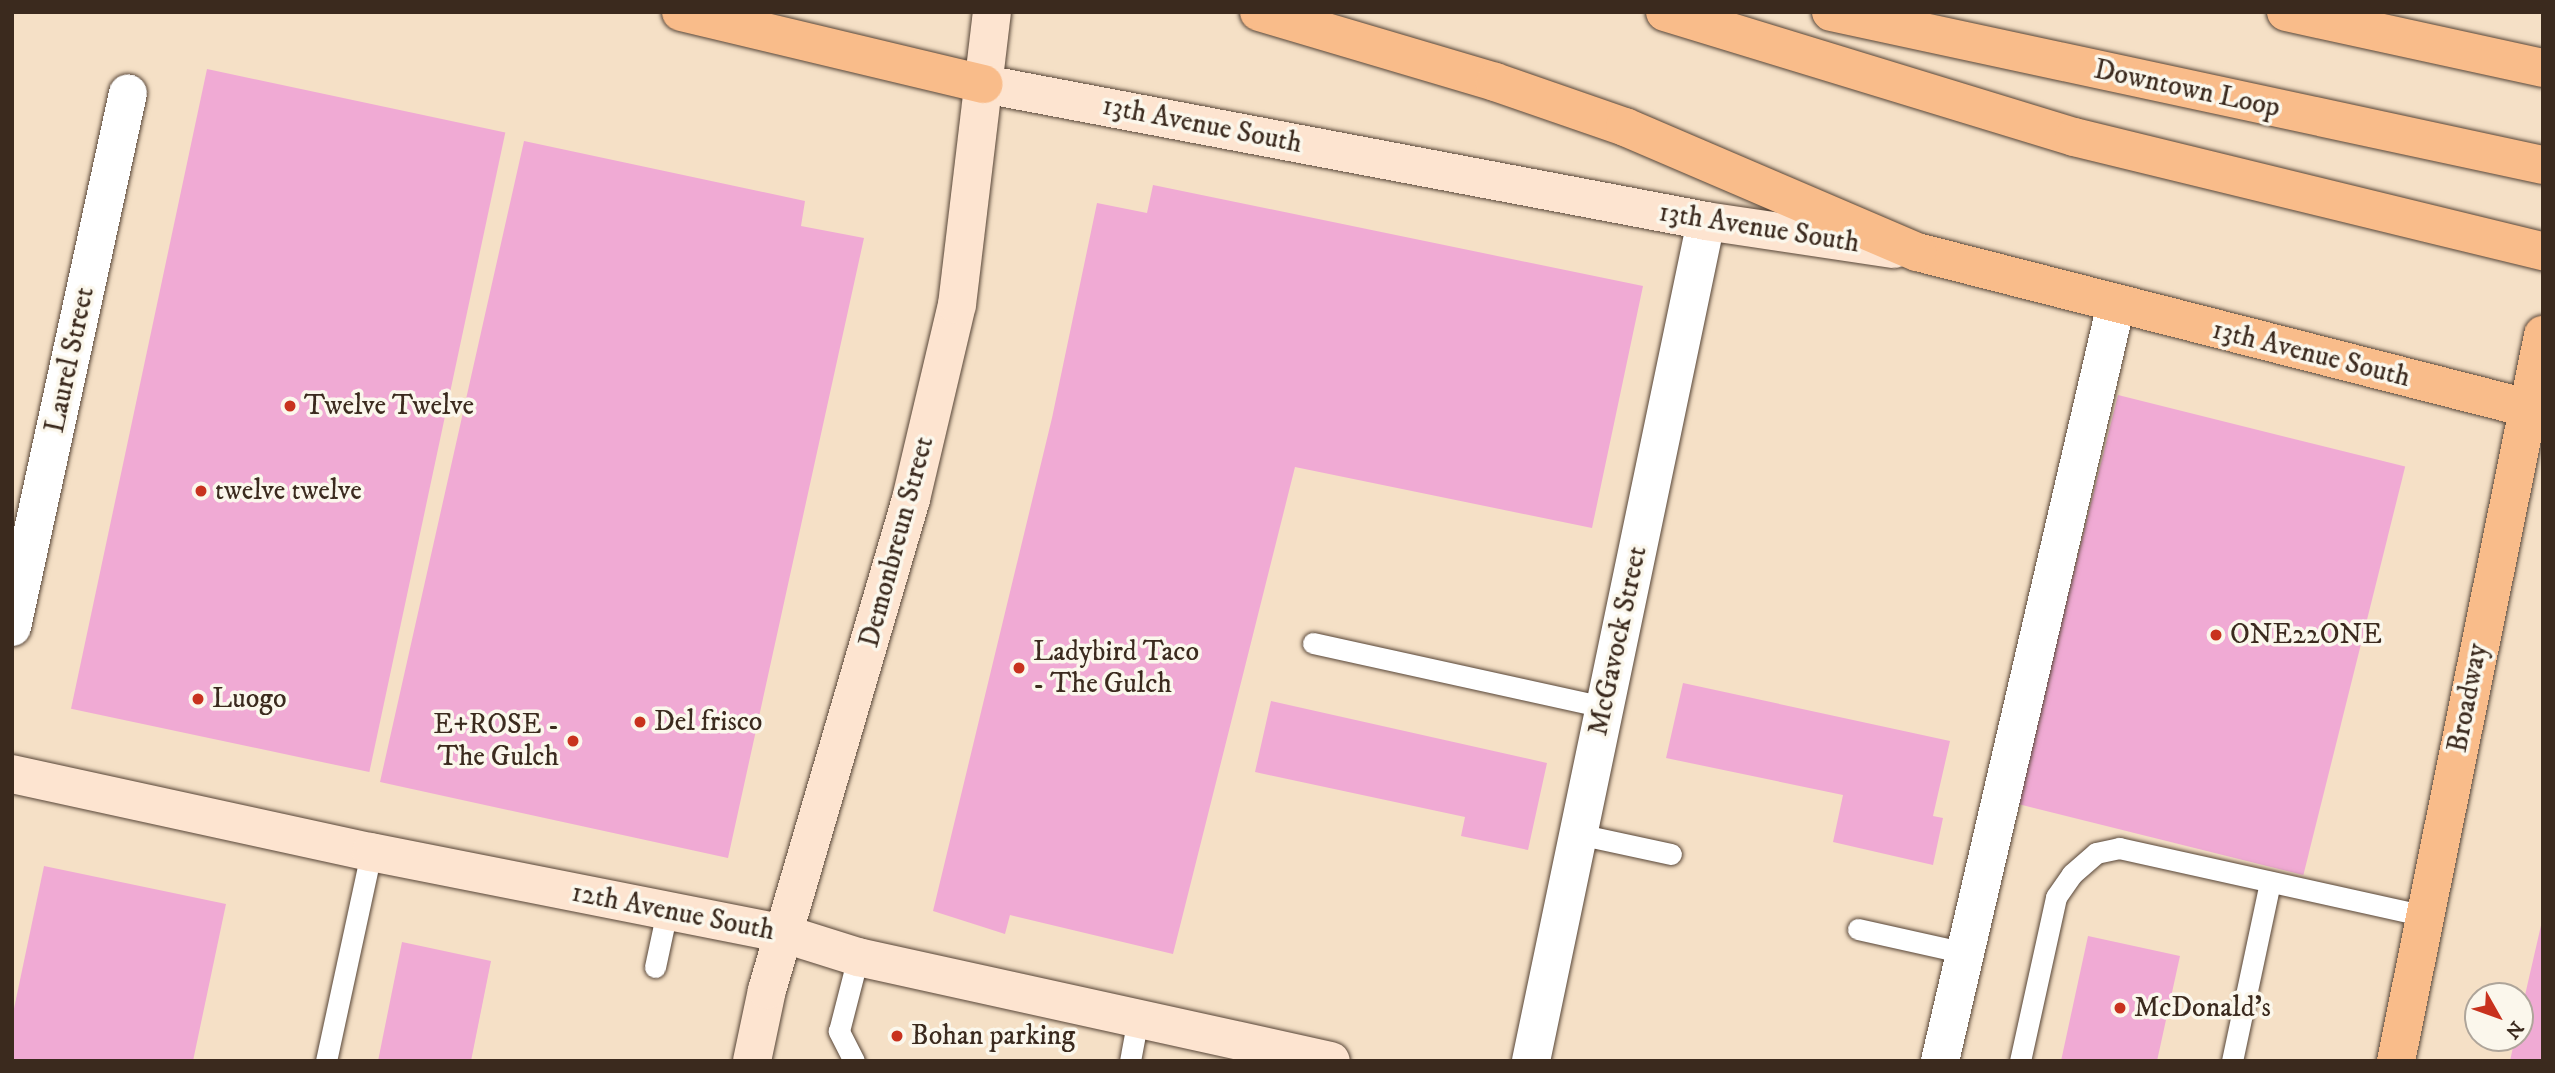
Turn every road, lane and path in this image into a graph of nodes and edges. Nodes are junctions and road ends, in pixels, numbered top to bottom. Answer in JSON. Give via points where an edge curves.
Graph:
{"nodes":[{"id":1,"x":681,"y":12,"type":"edge"},
{"id":2,"x":992,"y":12,"type":"edge"},
{"id":3,"x":1259,"y":12,"type":"edge"},
{"id":4,"x":1665,"y":12,"type":"edge"},
{"id":5,"x":1831,"y":12,"type":"edge"},
{"id":6,"x":2286,"y":12,"type":"edge"},
{"id":7,"x":2543,"y":68,"type":"edge"},
{"id":8,"x":984,"y":84,"type":"junction"},
{"id":9,"x":128,"y":93,"type":"dead end"},
{"id":10,"x":2543,"y":165,"type":"edge"},
{"id":11,"x":1706,"y":221,"type":"junction"},
{"id":12,"x":2543,"y":251,"type":"edge"},
{"id":13,"x":1917,"y":252,"type":"junction"},
{"id":14,"x":2116,"y":304,"type":"junction"},
{"id":15,"x":2543,"y":335,"type":"edge"},
{"id":16,"x":2534,"y":411,"type":"edge"},
{"id":17,"x":12,"y":627,"type":"edge"},
{"id":18,"x":1313,"y":643,"type":"dead end"},
{"id":19,"x":1604,"y":707,"type":"junction"},
{"id":20,"x":12,"y":774,"type":"edge"},
{"id":21,"x":1578,"y":834,"type":"junction"},
{"id":22,"x":371,"y":852,"type":"junction"},
{"id":23,"x":1671,"y":854,"type":"dead end"},
{"id":24,"x":2270,"y":882,"type":"junction"},
{"id":25,"x":667,"y":911,"type":"junction"},
{"id":26,"x":2425,"y":916,"type":"junction"},
{"id":27,"x":1858,"y":929,"type":"dead end"},
{"id":28,"x":785,"y":934,"type":"junction"},
{"id":29,"x":1965,"y":953,"type":"junction"},
{"id":30,"x":858,"y":957,"type":"junction"},
{"id":31,"x":655,"y":967,"type":"dead end"},
{"id":32,"x":1138,"y":1018,"type":"junction"},
{"id":33,"x":326,"y":1061,"type":"edge"},
{"id":34,"x":752,"y":1061,"type":"edge"},
{"id":35,"x":854,"y":1061,"type":"edge"},
{"id":36,"x":1130,"y":1061,"type":"edge"},
{"id":37,"x":1331,"y":1061,"type":"edge"},
{"id":38,"x":1531,"y":1061,"type":"edge"},
{"id":39,"x":1940,"y":1061,"type":"edge"},
{"id":40,"x":2020,"y":1061,"type":"edge"},
{"id":41,"x":2232,"y":1061,"type":"edge"},
{"id":42,"x":2396,"y":1061,"type":"edge"}],
"edges":[{"from":1,"to":8,"type":"main road"},
{"from":2,"to":8,"type":"main road","name":"Demonbreun Street"},
{"from":3,"to":13,"type":"main road","via":[[1495,82],[1625,127]]},
{"from":4,"to":12,"type":"main road","via":[[2074,137]]},
{"from":5,"to":10,"type":"main road","name":"Downtown Loop"},
{"from":6,"to":7,"type":"main road"},
{"from":8,"to":11,"type":"main road","name":"13th Avenue South"},
{"from":8,"to":28,"type":"main road","name":"Demonbreun Street","via":[[954,318],[911,499]]},
{"from":9,"to":17,"type":"street","name":"Laurel Street"},
{"from":11,"to":13,"type":"main road","name":"13th Avenue South"},
{"from":11,"to":19,"type":"street","name":"McGavock Street"},
{"from":13,"to":14,"type":"main road","name":"13th Avenue South"},
{"from":14,"to":16,"type":"main road","name":"13th Avenue South"},
{"from":14,"to":29,"type":"street"},
{"from":15,"to":16,"type":"main road","name":"Broadway"},
{"from":16,"to":26,"type":"main road","name":"Broadway"},
{"from":18,"to":19,"type":"lane"},
{"from":19,"to":21,"type":"street","name":"McGavock Street"},
{"from":20,"to":22,"type":"main road","name":"12th Avenue South"},
{"from":21,"to":23,"type":"lane"},
{"from":21,"to":38,"type":"street","name":"McGavock Street"},
{"from":22,"to":25,"type":"main road","name":"12th Avenue South"},
{"from":22,"to":33,"type":"lane"},
{"from":24,"to":26,"type":"lane"},
{"from":24,"to":40,"type":"lane","via":[[2119,848],[2096,853],[2072,874],[2056,898]]},
{"from":24,"to":41,"type":"lane"},
{"from":25,"to":28,"type":"main road","name":"12th Avenue South"},
{"from":25,"to":31,"type":"lane"},
{"from":26,"to":42,"type":"main road","name":"Broadway"},
{"from":27,"to":29,"type":"lane"},
{"from":28,"to":30,"type":"main road","name":"12th Avenue South"},
{"from":28,"to":34,"type":"main road","name":"Demonbreun Street"},
{"from":29,"to":39,"type":"street"},
{"from":30,"to":32,"type":"main road","name":"12th Avenue South"},
{"from":30,"to":35,"type":"lane","via":[[839,1031]]},
{"from":32,"to":36,"type":"lane"},
{"from":32,"to":37,"type":"main road","name":"12th Avenue South"}]}
